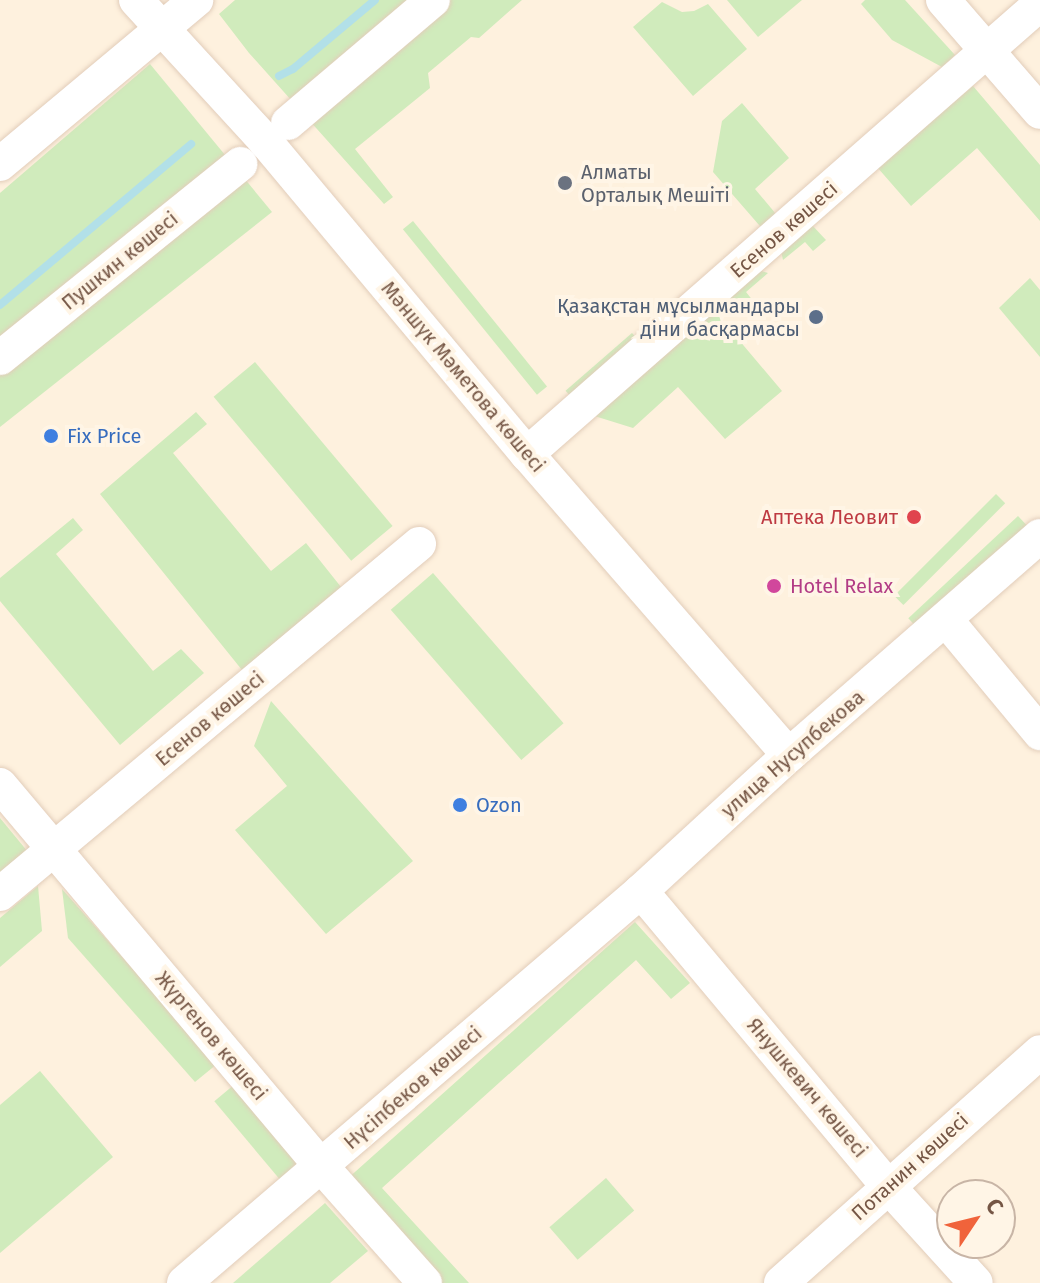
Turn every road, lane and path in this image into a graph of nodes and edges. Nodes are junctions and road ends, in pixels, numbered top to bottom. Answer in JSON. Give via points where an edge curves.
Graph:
{"nodes":[{"id":1,"x":136,"y":0,"type":"edge"},
{"id":2,"x":196,"y":0,"type":"edge"},
{"id":3,"x":433,"y":0,"type":"edge"},
{"id":4,"x":943,"y":0,"type":"edge"},
{"id":5,"x":1040,"y":4,"type":"edge"},
{"id":6,"x":160,"y":28,"type":"junction"},
{"id":7,"x":987,"y":51,"type":"junction"},
{"id":8,"x":1040,"y":112,"type":"edge"},
{"id":9,"x":288,"y":123,"type":"dead end"},
{"id":10,"x":0,"y":164,"type":"edge"},
{"id":11,"x":240,"y":164,"type":"dead end"},
{"id":12,"x":0,"y":358,"type":"edge"},
{"id":13,"x":527,"y":454,"type":"junction"},
{"id":14,"x":1040,"y":536,"type":"edge"},
{"id":15,"x":419,"y":544,"type":"dead end"},
{"id":16,"x":947,"y":621,"type":"junction"},
{"id":17,"x":1040,"y":733,"type":"edge"},
{"id":18,"x":789,"y":755,"type":"junction"},
{"id":19,"x":0,"y":785,"type":"edge"},
{"id":20,"x":54,"y":849,"type":"junction"},
{"id":21,"x":641,"y":891,"type":"junction"},
{"id":22,"x":0,"y":894,"type":"edge"},
{"id":23,"x":1040,"y":1052,"type":"edge"},
{"id":24,"x":322,"y":1167,"type":"junction"},
{"id":25,"x":887,"y":1185,"type":"junction"},
{"id":26,"x":184,"y":1283,"type":"edge"},
{"id":27,"x":425,"y":1283,"type":"edge"},
{"id":28,"x":781,"y":1283,"type":"edge"},
{"id":29,"x":976,"y":1283,"type":"edge"}],
"edges":[{"from":1,"to":6,"type":"street","name":"Мәншүк Мәметова көшесі"},
{"from":2,"to":6,"type":"street"},
{"from":3,"to":9,"type":"street"},
{"from":4,"to":7,"type":"street"},
{"from":5,"to":7,"type":"street","name":"Есенов көшесі"},
{"from":6,"to":10,"type":"street"},
{"from":6,"to":13,"type":"street","name":"Мәншүк Мәметова көшесі","via":[[289,169]]},
{"from":7,"to":8,"type":"street"},
{"from":7,"to":13,"type":"street","name":"Есенов көшесі"},
{"from":11,"to":12,"type":"street","name":"Пушкин көшесі"},
{"from":13,"to":18,"type":"street","name":"Мәншүк Мәметова көшесі"},
{"from":14,"to":16,"type":"street"},
{"from":15,"to":20,"type":"street","name":"Есенов көшесі"},
{"from":16,"to":17,"type":"street"},
{"from":16,"to":18,"type":"street","name":"улица Нусупбекова"},
{"from":18,"to":21,"type":"street","name":"улица Нусупбекова"},
{"from":19,"to":20,"type":"street","name":"Жүргенов көшесі"},
{"from":20,"to":22,"type":"street","name":"Есенов көшесі"},
{"from":20,"to":24,"type":"street","name":"Жүргенов көшесі"},
{"from":21,"to":24,"type":"street","name":"Нүсіпбеков көшесі"},
{"from":21,"to":25,"type":"street","name":"Янушкевич көшесі"},
{"from":23,"to":25,"type":"street","name":"Потанин көшесі"},
{"from":24,"to":26,"type":"street","name":"Нүсіпбеков көшесі"},
{"from":24,"to":27,"type":"street","name":"Жүргенов көшесі"},
{"from":25,"to":28,"type":"street","name":"Потанин көшесі"},
{"from":25,"to":29,"type":"street","name":"Янушкевич көшесі"}]}
